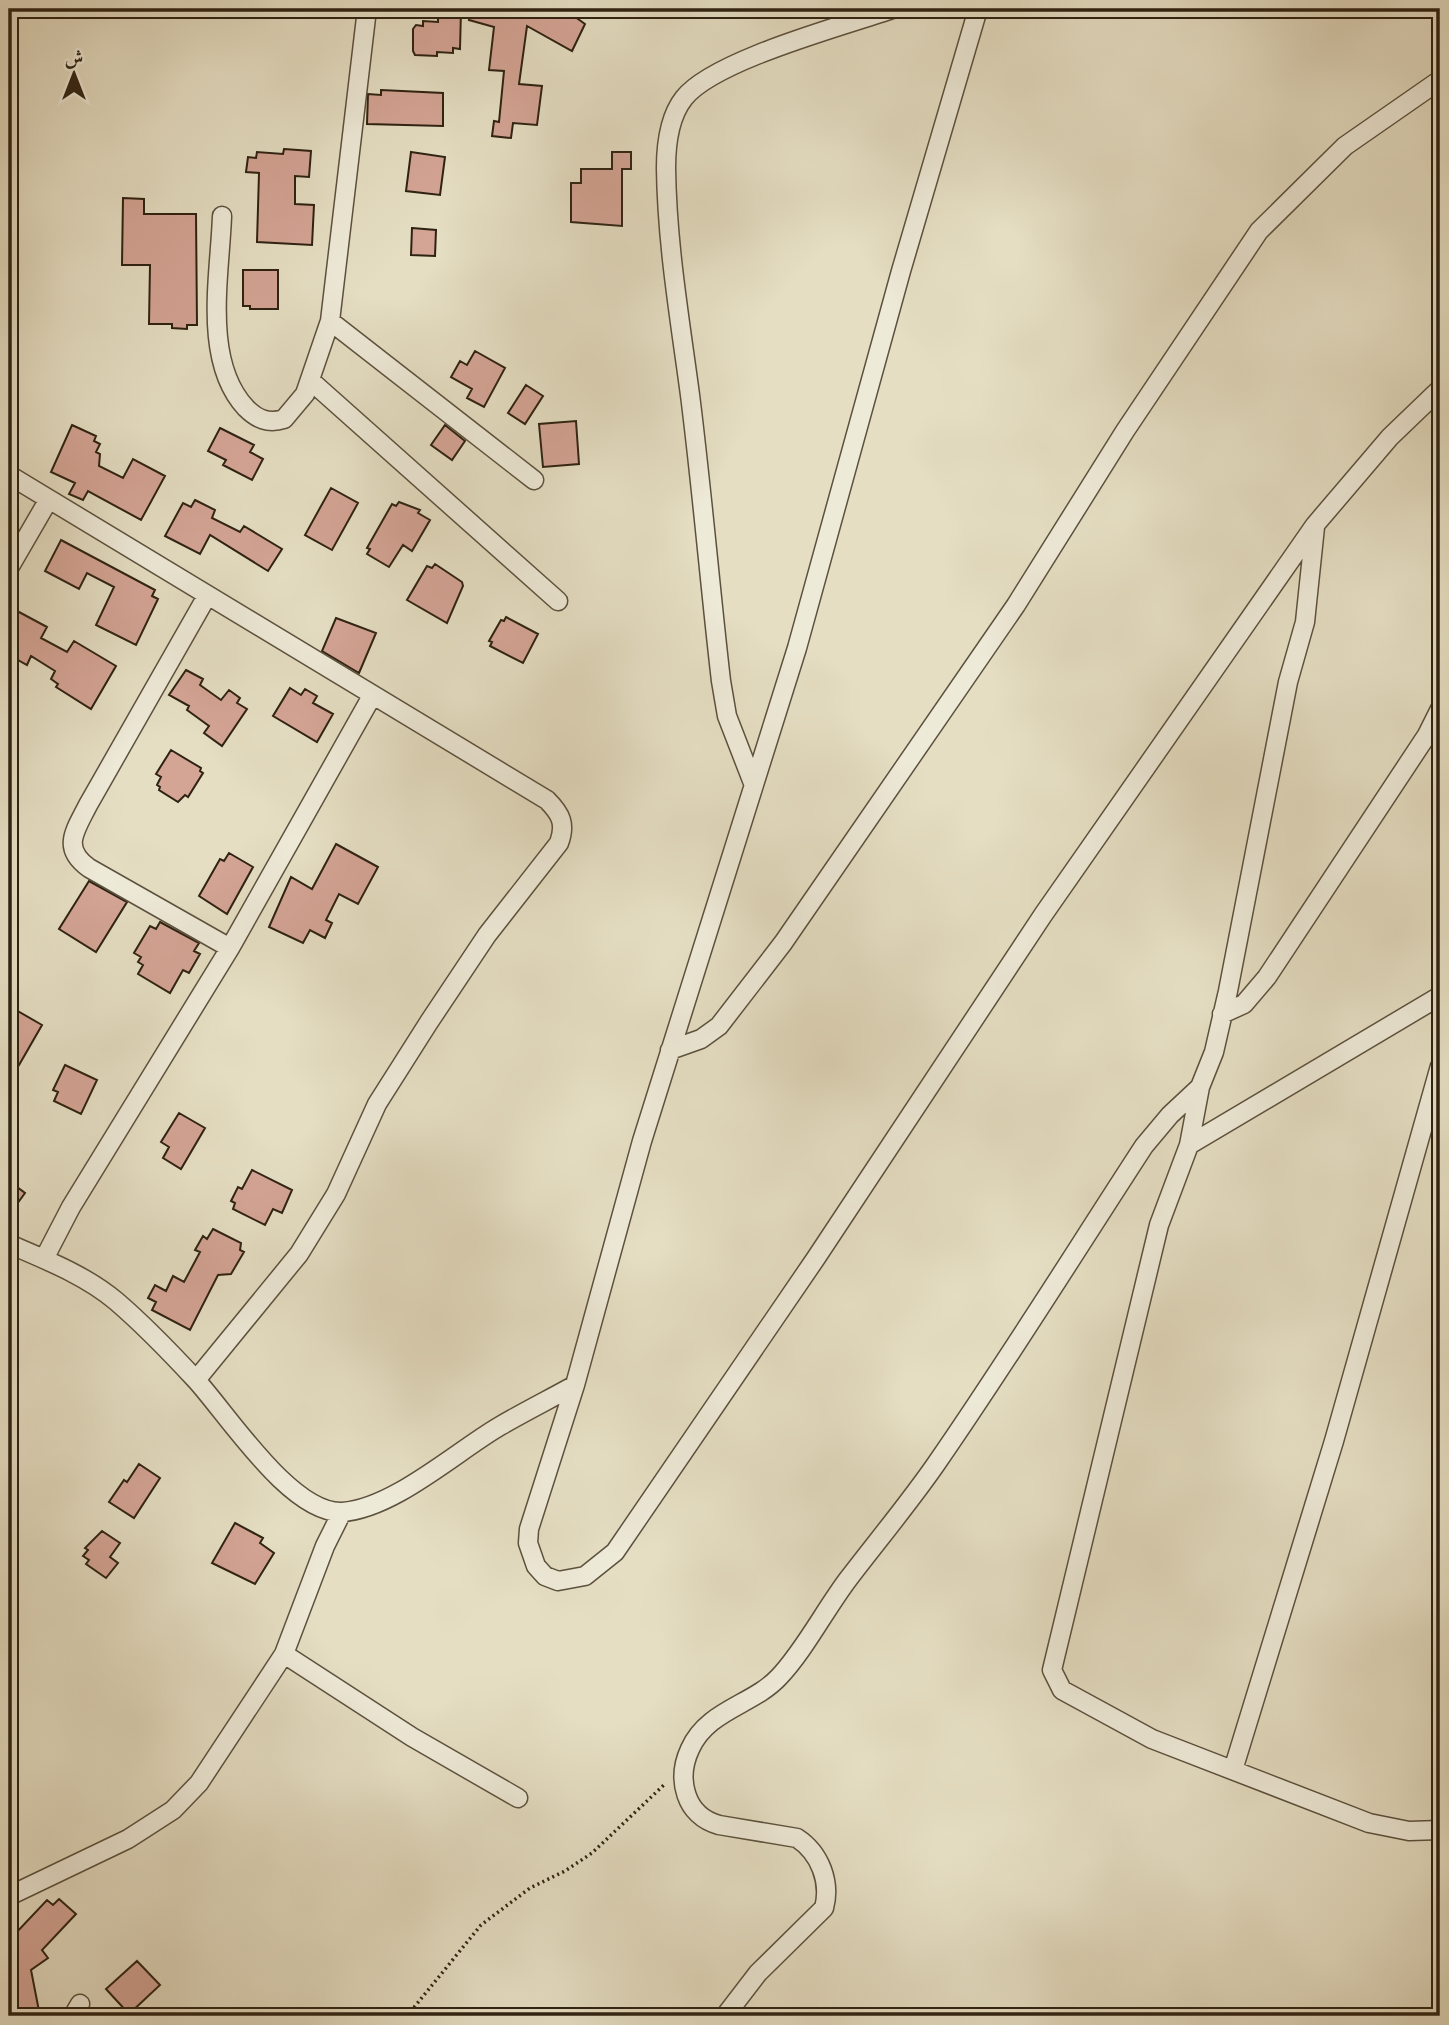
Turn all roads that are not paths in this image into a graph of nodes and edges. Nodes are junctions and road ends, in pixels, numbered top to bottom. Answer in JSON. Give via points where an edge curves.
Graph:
{"nodes":[{"id":1,"x":367,"y":9,"type":"edge"},
{"id":2,"x":892,"y":9,"type":"edge"},
{"id":3,"x":978,"y":9,"type":"edge"},
{"id":4,"x":1440,"y":79,"type":"edge"},
{"id":5,"x":222,"y":216,"type":"dead end"},
{"id":6,"x":330,"y":321,"type":"junction"},
{"id":7,"x":311,"y":381,"type":"junction"},
{"id":8,"x":1440,"y":389,"type":"edge"},
{"id":9,"x":9,"y":475,"type":"edge"},
{"id":10,"x":534,"y":480,"type":"dead end"},
{"id":11,"x":49,"y":499,"type":"junction"},
{"id":12,"x":1315,"y":525,"type":"junction"},
{"id":13,"x":9,"y":568,"type":"edge"},
{"id":14,"x":207,"y":596,"type":"junction"},
{"id":15,"x":558,"y":601,"type":"dead end"},
{"id":16,"x":372,"y":696,"type":"junction"},
{"id":17,"x":1440,"y":709,"type":"edge"},
{"id":18,"x":753,"y":783,"type":"junction"},
{"id":19,"x":230,"y":948,"type":"junction"},
{"id":20,"x":1440,"y":996,"type":"edge"},
{"id":21,"x":1222,"y":1014,"type":"junction"},
{"id":22,"x":670,"y":1050,"type":"junction"},
{"id":23,"x":1440,"y":1066,"type":"edge"},
{"id":24,"x":1200,"y":1087,"type":"junction"},
{"id":25,"x":1189,"y":1145,"type":"junction"},
{"id":26,"x":9,"y":1244,"type":"edge"},
{"id":27,"x":44,"y":1259,"type":"junction"},
{"id":28,"x":195,"y":1380,"type":"junction"},
{"id":29,"x":575,"y":1385,"type":"junction"},
{"id":30,"x":342,"y":1512,"type":"junction"},
{"id":31,"x":284,"y":1654,"type":"junction"},
{"id":32,"x":1233,"y":1770,"type":"junction"},
{"id":33,"x":518,"y":1798,"type":"dead end"},
{"id":34,"x":1440,"y":1830,"type":"edge"},
{"id":35,"x":9,"y":1896,"type":"edge"},
{"id":36,"x":725,"y":2016,"type":"edge"}],
"edges":[{"from":1,"to":6,"type":"street"},
{"from":2,"to":18,"type":"street","via":[[710,76],[676,109],[668,138],[673,280],[721,681],[727,716]]},
{"from":3,"to":18,"type":"street","via":[[797,648]]},
{"from":4,"to":22,"type":"street","via":[[1345,146],[1259,231],[1125,430],[1016,605],[783,943],[719,1026],[701,1039]]},
{"from":5,"to":7,"type":"street","via":[[218,338],[226,379],[250,412],[275,422],[301,403]]},
{"from":6,"to":7,"type":"street"},
{"from":6,"to":10,"type":"street"},
{"from":7,"to":15,"type":"street"},
{"from":8,"to":12,"type":"street","via":[[1390,437]]},
{"from":9,"to":11,"type":"street"},
{"from":11,"to":13,"type":"street"},
{"from":11,"to":14,"type":"street"},
{"from":12,"to":21,"type":"street","via":[[1305,622],[1288,682]]},
{"from":12,"to":29,"type":"street","via":[[1043,915],[624,1540],[585,1576],[558,1581],[536,1566],[528,1544],[529,1530]]},
{"from":14,"to":16,"type":"street"},
{"from":14,"to":19,"type":"street","via":[[92,796],[72,849],[77,860],[89,868]]},
{"from":16,"to":19,"type":"street"},
{"from":16,"to":28,"type":"street","via":[[547,800],[558,811],[563,830],[559,843],[487,935],[377,1104],[336,1194],[299,1254]]},
{"from":17,"to":21,"type":"street","via":[[1267,977],[1244,1004]]},
{"from":18,"to":22,"type":"street"},
{"from":19,"to":27,"type":"street","via":[[78,1195]]},
{"from":20,"to":25,"type":"street"},
{"from":21,"to":24,"type":"street"},
{"from":22,"to":29,"type":"street"},
{"from":23,"to":32,"type":"street","via":[[1334,1441]]},
{"from":24,"to":25,"type":"street"},
{"from":24,"to":36,"type":"street","via":[[1144,1146],[934,1466],[779,1678],[707,1725],[689,1751],[684,1769],[687,1803],[707,1822],[797,1839],[806,1845],[826,1878],[824,1908],[758,1973]]},
{"from":25,"to":32,"type":"street","via":[[1159,1225],[1052,1670],[1056,1685],[1067,1693],[1152,1739]]},
{"from":26,"to":27,"type":"street"},
{"from":27,"to":28,"type":"street","via":[[117,1302]]},
{"from":28,"to":30,"type":"street","via":[[264,1464],[314,1504]]},
{"from":29,"to":30,"type":"street","via":[[498,1427],[427,1476],[383,1499]]},
{"from":30,"to":31,"type":"street"},
{"from":31,"to":33,"type":"street","via":[[412,1737]]},
{"from":31,"to":35,"type":"street","via":[[199,1783],[173,1810],[128,1839]]},
{"from":32,"to":34,"type":"street","via":[[1369,1823],[1409,1831]]}]}
